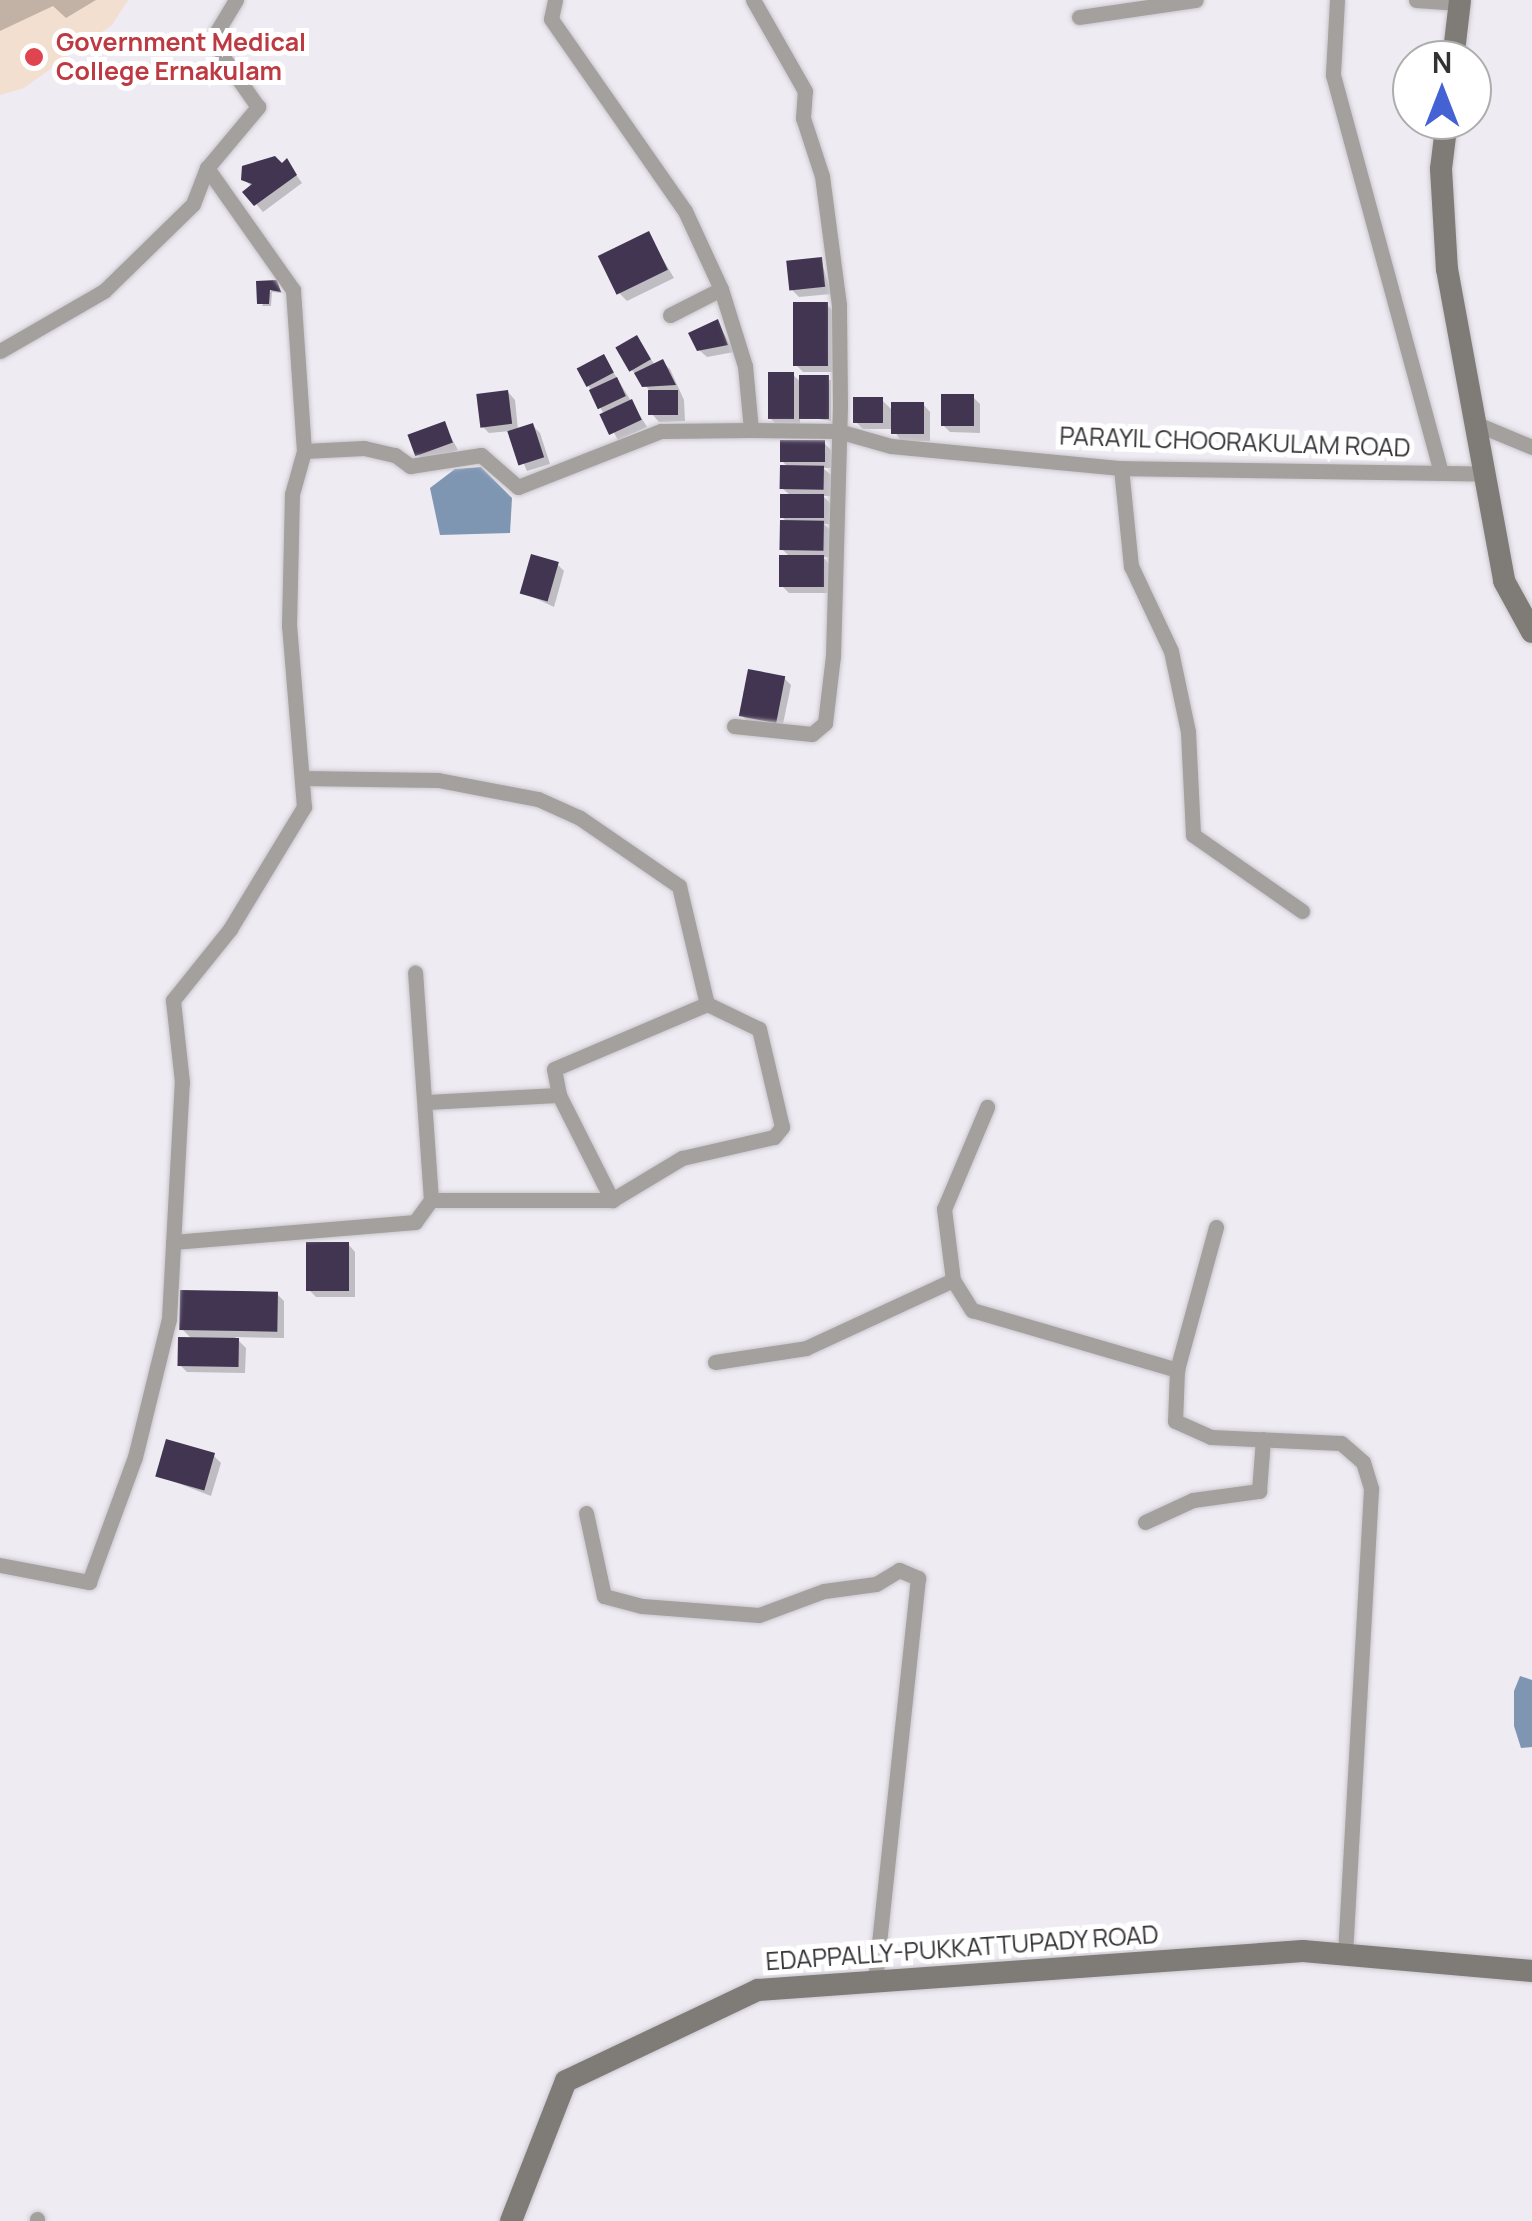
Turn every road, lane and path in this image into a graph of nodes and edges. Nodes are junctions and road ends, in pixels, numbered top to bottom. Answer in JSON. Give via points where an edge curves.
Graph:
{"nodes":[{"id":1,"x":236,"y":0,"type":"edge"},
{"id":2,"x":555,"y":0,"type":"edge"},
{"id":3,"x":753,"y":0,"type":"edge"},
{"id":4,"x":1196,"y":0,"type":"edge"},
{"id":5,"x":1338,"y":0,"type":"edge"},
{"id":6,"x":1416,"y":0,"type":"edge"},
{"id":7,"x":1460,"y":1,"type":"edge"},
{"id":8,"x":1079,"y":17,"type":"dead end"},
{"id":9,"x":1456,"y":40,"type":"edge"},
{"id":10,"x":1445,"y":140,"type":"edge"},
{"id":11,"x":207,"y":168,"type":"junction"},
{"id":12,"x":722,"y":289,"type":"junction"},
{"id":13,"x":670,"y":315,"type":"dead end"},
{"id":14,"x":0,"y":351,"type":"edge"},
{"id":15,"x":1479,"y":425,"type":"junction"},
{"id":16,"x":751,"y":430,"type":"junction"},
{"id":17,"x":838,"y":431,"type":"junction"},
{"id":18,"x":1532,"y":447,"type":"edge"},
{"id":19,"x":304,"y":451,"type":"junction"},
{"id":20,"x":1121,"y":468,"type":"junction"},
{"id":21,"x":1442,"y":472,"type":"junction"},
{"id":22,"x":1486,"y":474,"type":"junction"},
{"id":23,"x":1532,"y":632,"type":"edge"},
{"id":24,"x":734,"y":726,"type":"dead end"},
{"id":25,"x":302,"y":778,"type":"junction"},
{"id":26,"x":1302,"y":911,"type":"dead end"},
{"id":27,"x":414,"y":973,"type":"dead end"},
{"id":28,"x":707,"y":1004,"type":"junction"},
{"id":29,"x":559,"y":1095,"type":"junction"},
{"id":30,"x":425,"y":1102,"type":"junction"},
{"id":31,"x":987,"y":1107,"type":"dead end"},
{"id":32,"x":431,"y":1200,"type":"junction"},
{"id":33,"x":612,"y":1200,"type":"junction"},
{"id":34,"x":1216,"y":1227,"type":"dead end"},
{"id":35,"x":173,"y":1242,"type":"junction"},
{"id":36,"x":952,"y":1280,"type":"junction"},
{"id":37,"x":715,"y":1362,"type":"dead end"},
{"id":38,"x":1177,"y":1370,"type":"junction"},
{"id":39,"x":1263,"y":1439,"type":"junction"},
{"id":40,"x":586,"y":1513,"type":"dead end"},
{"id":41,"x":1145,"y":1522,"type":"dead end"},
{"id":42,"x":0,"y":1565,"type":"edge"},
{"id":43,"x":1344,"y":1954,"type":"junction"},
{"id":44,"x":1532,"y":1971,"type":"edge"},
{"id":45,"x":876,"y":1982,"type":"junction"},
{"id":46,"x":511,"y":2221,"type":"edge"}],
"edges":[{"from":1,"to":11,"type":"street","via":[[216,33],[223,57],[258,107]]},
{"from":2,"to":12,"type":"street","via":[[551,19],[685,211]]},
{"from":3,"to":17,"type":"street","via":[[805,91],[803,118],[822,176],[839,305]]},
{"from":4,"to":8,"type":"street"},
{"from":5,"to":21,"type":"street","via":[[1333,74]]},
{"from":6,"to":7,"type":"street"},
{"from":7,"to":9,"type":"main road"},
{"from":10,"to":15,"type":"main road","via":[[1447,269]]},
{"from":11,"to":14,"type":"street","via":[[193,204],[166,238],[104,291]]},
{"from":11,"to":19,"type":"street","via":[[293,290]]},
{"from":12,"to":13,"type":"street"},
{"from":12,"to":16,"type":"street","via":[[745,366]]},
{"from":15,"to":18,"type":"street"},
{"from":15,"to":22,"type":"main road"},
{"from":16,"to":17,"type":"street","name":"PARAYIL CHOORAKULAM ROAD"},
{"from":16,"to":19,"type":"street","via":[[661,431],[518,487],[482,455],[410,466],[364,448]]},
{"from":17,"to":20,"type":"street","name":"PARAYIL CHOORAKULAM ROAD","via":[[892,446]]},
{"from":17,"to":24,"type":"street","via":[[833,656],[825,723],[812,734]]},
{"from":19,"to":25,"type":"street","via":[[292,494],[289,594]]},
{"from":20,"to":21,"type":"street","name":"PARAYIL CHOORAKULAM ROAD"},
{"from":20,"to":26,"type":"street","via":[[1131,566],[1171,652],[1188,732],[1193,835]]},
{"from":21,"to":22,"type":"street","name":"PARAYIL CHOORAKULAM ROAD"},
{"from":22,"to":23,"type":"main road","via":[[1504,581]]},
{"from":25,"to":28,"type":"street","via":[[438,780],[538,799],[580,818],[679,886]]},
{"from":25,"to":35,"type":"street","via":[[304,807],[288,836],[230,929],[173,1000],[182,1082]]},
{"from":27,"to":30,"type":"street"},
{"from":28,"to":29,"type":"street","via":[[554,1069]]},
{"from":28,"to":33,"type":"street","via":[[759,1029],[780,1135],[682,1158]]},
{"from":29,"to":30,"type":"street"},
{"from":29,"to":33,"type":"street"},
{"from":30,"to":32,"type":"street"},
{"from":31,"to":36,"type":"street","via":[[944,1209]]},
{"from":32,"to":33,"type":"street"},
{"from":32,"to":35,"type":"street","via":[[415,1222]]},
{"from":34,"to":38,"type":"street"},
{"from":35,"to":42,"type":"street","via":[[169,1319],[157,1374],[124,1495],[90,1582]]},
{"from":36,"to":37,"type":"street","via":[[806,1348]]},
{"from":36,"to":38,"type":"street","via":[[972,1310]]},
{"from":38,"to":39,"type":"street","via":[[1175,1421],[1211,1437]]},
{"from":39,"to":41,"type":"street","via":[[1259,1492],[1193,1500]]},
{"from":39,"to":43,"type":"street","via":[[1341,1443],[1364,1462],[1370,1489]]},
{"from":40,"to":45,"type":"street","via":[[604,1596],[642,1606],[759,1616],[824,1591],[876,1584],[898,1570],[918,1578]]},
{"from":43,"to":44,"type":"main road","name":"EDAPPALLY-PUKKATTUPADY ROAD"},
{"from":43,"to":45,"type":"main road","name":"EDAPPALLY-PUKKATTUPADY ROAD","via":[[1303,1951]]},
{"from":45,"to":46,"type":"main road","name":"EDAPPALLY-PUKKATTUPADY ROAD","via":[[758,1990],[566,2081]]}]}
